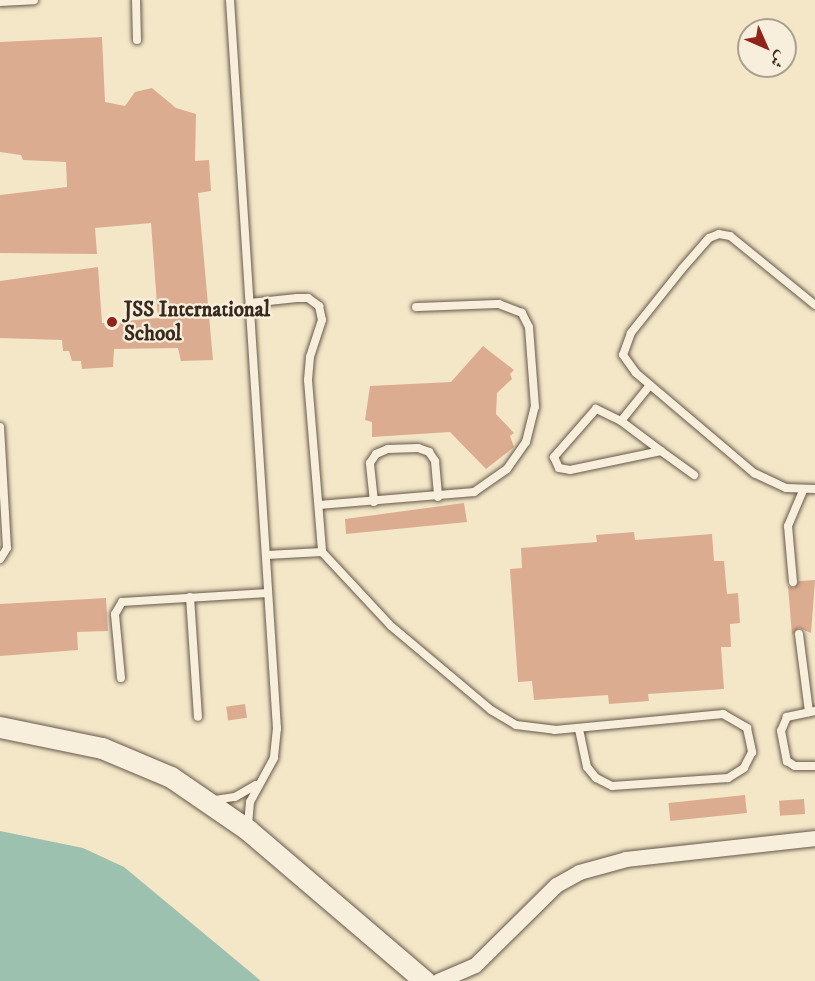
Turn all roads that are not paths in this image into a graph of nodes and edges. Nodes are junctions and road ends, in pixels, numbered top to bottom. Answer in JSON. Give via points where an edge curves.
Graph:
{"nodes":[{"id":1,"x":34,"y":0,"type":"edge"},
{"id":2,"x":135,"y":0,"type":"edge"},
{"id":3,"x":230,"y":0,"type":"edge"},
{"id":4,"x":0,"y":2,"type":"edge"},
{"id":5,"x":137,"y":40,"type":"dead end"},
{"id":6,"x":250,"y":303,"type":"junction"},
{"id":7,"x":815,"y":305,"type":"edge"},
{"id":8,"x":416,"y":307,"type":"dead end"},
{"id":9,"x":650,"y":385,"type":"junction"},
{"id":10,"x":621,"y":421,"type":"junction"},
{"id":11,"x":0,"y":427,"type":"edge"},
{"id":12,"x":661,"y":451,"type":"junction"},
{"id":13,"x":694,"y":475,"type":"dead end"},
{"id":14,"x":815,"y":489,"type":"edge"},
{"id":15,"x":803,"y":491,"type":"junction"},
{"id":16,"x":438,"y":497,"type":"junction"},
{"id":17,"x":374,"y":502,"type":"junction"},
{"id":18,"x":319,"y":505,"type":"junction"},
{"id":19,"x":322,"y":552,"type":"junction"},
{"id":20,"x":267,"y":555,"type":"junction"},
{"id":21,"x":0,"y":559,"type":"edge"},
{"id":22,"x":794,"y":582,"type":"dead end"},
{"id":23,"x":268,"y":593,"type":"junction"},
{"id":24,"x":190,"y":597,"type":"junction"},
{"id":25,"x":799,"y":634,"type":"dead end"},
{"id":26,"x":120,"y":678,"type":"dead end"},
{"id":27,"x":812,"y":712,"type":"edge"},
{"id":28,"x":198,"y":717,"type":"dead end"},
{"id":29,"x":0,"y":727,"type":"edge"},
{"id":30,"x":579,"y":729,"type":"junction"},
{"id":31,"x":815,"y":766,"type":"edge"},
{"id":32,"x":258,"y":784,"type":"junction"},
{"id":33,"x":210,"y":801,"type":"junction"},
{"id":34,"x":248,"y":830,"type":"junction"},
{"id":35,"x":815,"y":838,"type":"edge"},
{"id":36,"x":489,"y":955,"type":"junction"},
{"id":37,"x":424,"y":981,"type":"edge"},
{"id":38,"x":438,"y":981,"type":"edge"},
{"id":39,"x":475,"y":981,"type":"edge"}],
"edges":[{"from":1,"to":4,"type":"lane"},
{"from":2,"to":5,"type":"lane"},
{"from":3,"to":6,"type":"lane"},
{"from":6,"to":18,"type":"lane","via":[[308,298],[321,313],[308,380]]},
{"from":6,"to":20,"type":"lane"},
{"from":7,"to":9,"type":"lane","via":[[730,237],[709,238],[625,343],[623,355],[628,365]]},
{"from":8,"to":16,"type":"lane","via":[[506,305],[522,313],[529,332],[536,407],[526,442],[507,469],[491,483],[466,494]]},
{"from":9,"to":10,"type":"lane"},
{"from":9,"to":15,"type":"lane","via":[[754,472],[769,482]]},
{"from":10,"to":12,"type":"lane"},
{"from":10,"to":12,"type":"lane","via":[[601,409],[592,411],[556,452],[555,463],[570,470]]},
{"from":11,"to":21,"type":"lane","via":[[7,548]]},
{"from":12,"to":13,"type":"lane"},
{"from":14,"to":15,"type":"lane"},
{"from":15,"to":22,"type":"lane","via":[[788,526]]},
{"from":16,"to":17,"type":"lane"},
{"from":16,"to":17,"type":"lane","via":[[435,461],[429,452],[418,448],[388,449],[376,453],[370,463]]},
{"from":17,"to":18,"type":"lane"},
{"from":18,"to":19,"type":"lane"},
{"from":19,"to":20,"type":"lane"},
{"from":19,"to":30,"type":"lane","via":[[391,626],[498,715],[529,729]]},
{"from":20,"to":23,"type":"lane"},
{"from":23,"to":24,"type":"lane"},
{"from":23,"to":32,"type":"lane","via":[[277,743],[268,772]]},
{"from":24,"to":26,"type":"lane","via":[[130,600],[119,605],[115,615]]},
{"from":24,"to":28,"type":"lane"},
{"from":25,"to":27,"type":"lane"},
{"from":27,"to":31,"type":"lane","via":[[787,717],[781,731],[789,764]]},
{"from":29,"to":33,"type":"street","via":[[102,748],[171,777]]},
{"from":30,"to":30,"type":"lane","via":[[723,714],[747,728],[752,752],[744,768],[728,778],[612,786],[596,778],[587,767]]},
{"from":32,"to":33,"type":"lane","via":[[235,797]]},
{"from":32,"to":34,"type":"lane","via":[[250,802]]},
{"from":33,"to":34,"type":"street"},
{"from":34,"to":37,"type":"street"},
{"from":35,"to":36,"type":"street","via":[[598,865],[556,885]]},
{"from":36,"to":38,"type":"street","via":[[460,974]]},
{"from":36,"to":39,"type":"street"}]}
